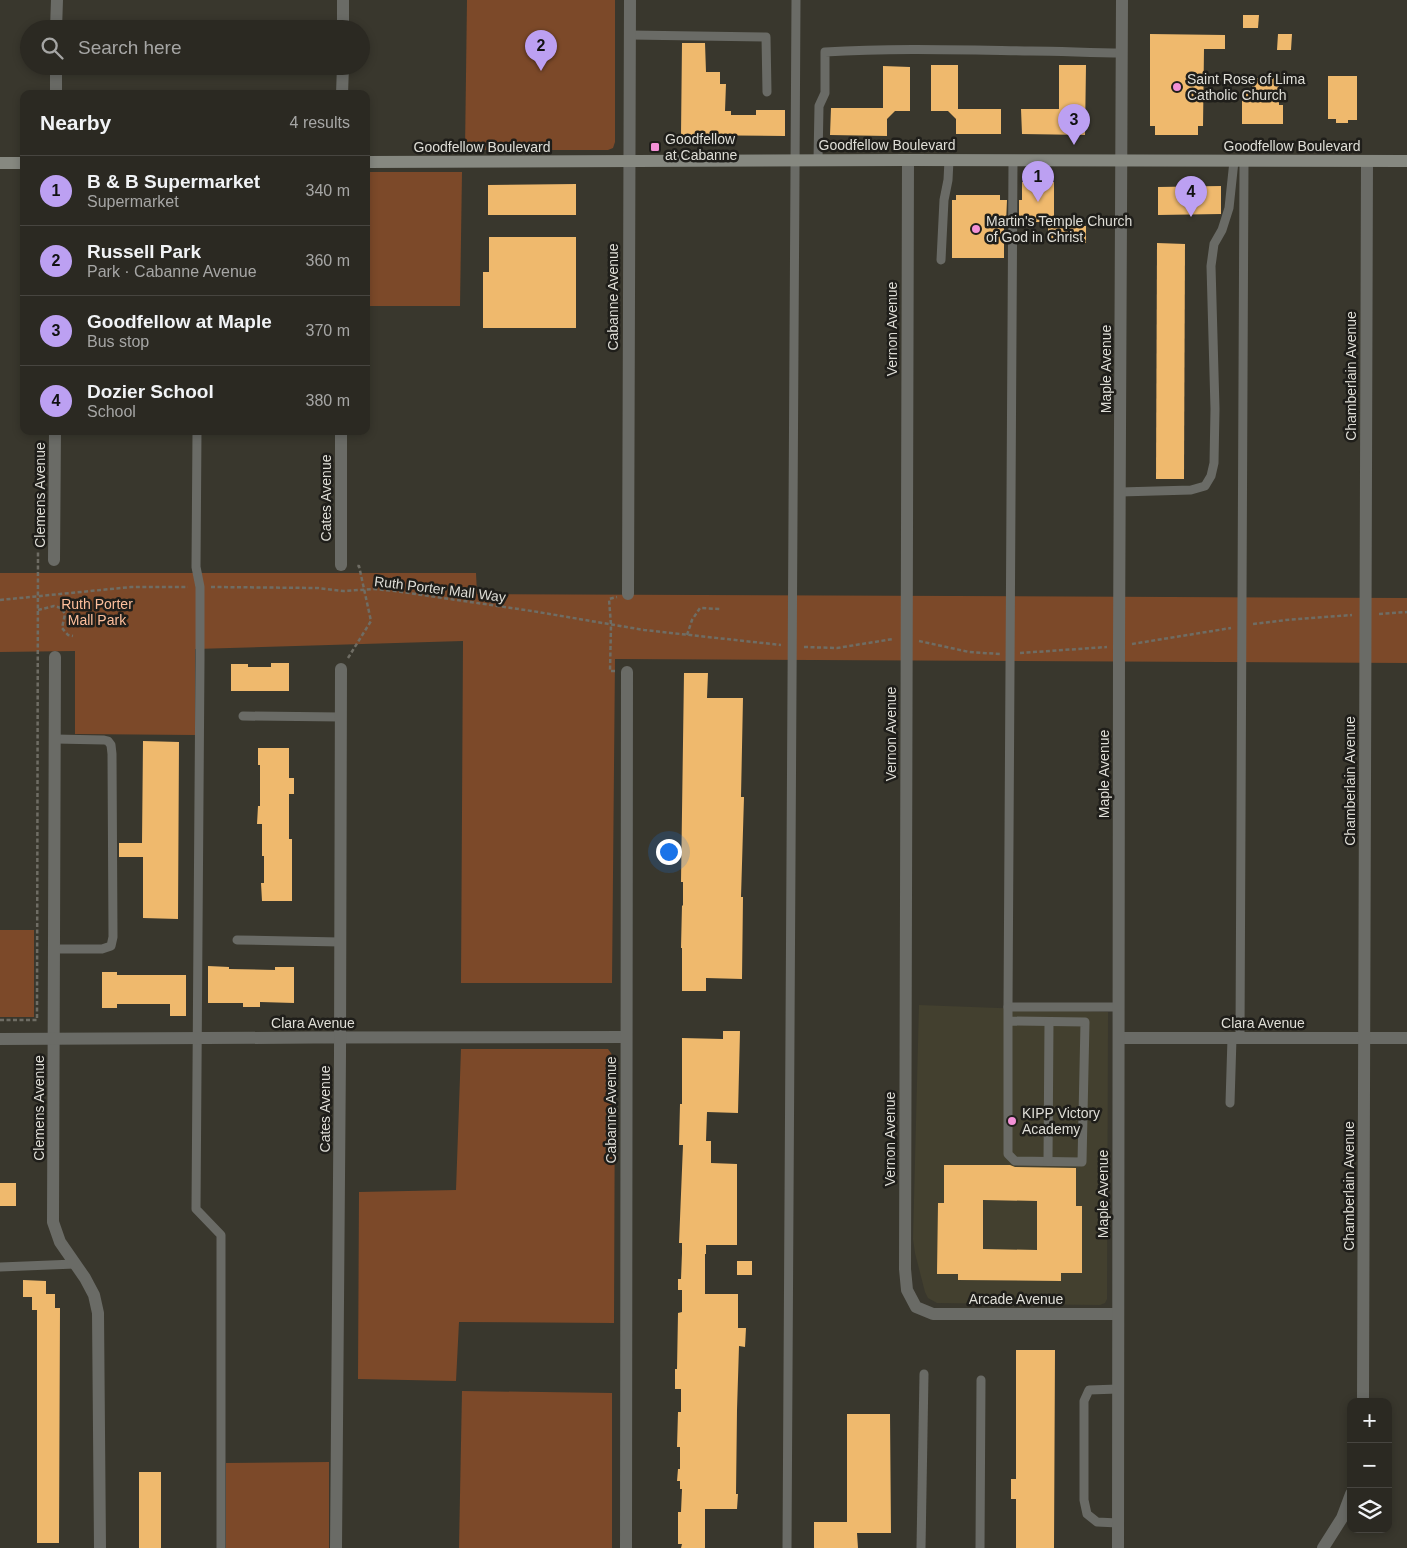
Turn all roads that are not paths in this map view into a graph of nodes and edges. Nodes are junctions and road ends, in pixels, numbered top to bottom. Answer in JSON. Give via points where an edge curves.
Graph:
{"nodes":[{"id":1,"x":56,"y":0,"type":"edge"},
{"id":2,"x":343,"y":0,"type":"edge"},
{"id":3,"x":630,"y":0,"type":"edge"},
{"id":4,"x":796,"y":0,"type":"edge"},
{"id":5,"x":1122,"y":0,"type":"edge"},
{"id":6,"x":56,"y":20,"type":"edge"},
{"id":7,"x":343,"y":20,"type":"edge"},
{"id":8,"x":630,"y":35,"type":"junction"},
{"id":9,"x":1122,"y":53,"type":"junction"},
{"id":10,"x":56,"y":75,"type":"edge"},
{"id":11,"x":343,"y":75,"type":"edge"},
{"id":12,"x":56,"y":90,"type":"edge"},
{"id":13,"x":342,"y":90,"type":"edge"},
{"id":14,"x":767,"y":92,"type":"dead end"},
{"id":15,"x":794,"y":160,"type":"junction"},
{"id":16,"x":818,"y":160,"type":"junction"},
{"id":17,"x":908,"y":160,"type":"junction"},
{"id":18,"x":949,"y":160,"type":"junction"},
{"id":19,"x":630,"y":161,"type":"junction"},
{"id":20,"x":1014,"y":161,"type":"junction"},
{"id":21,"x":1122,"y":161,"type":"junction"},
{"id":22,"x":1239,"y":161,"type":"junction"},
{"id":23,"x":1367,"y":161,"type":"junction"},
{"id":24,"x":1407,"y":161,"type":"edge"},
{"id":25,"x":370,"y":162,"type":"edge"},
{"id":26,"x":0,"y":163,"type":"edge"},
{"id":27,"x":20,"y":163,"type":"edge"},
{"id":28,"x":941,"y":260,"type":"dead end"},
{"id":29,"x":55,"y":435,"type":"edge"},
{"id":30,"x":197,"y":435,"type":"edge"},
{"id":31,"x":341,"y":435,"type":"edge"},
{"id":32,"x":1120,"y":492,"type":"junction"},
{"id":33,"x":54,"y":560,"type":"dead end"},
{"id":34,"x":341,"y":565,"type":"road end"},
{"id":35,"x":628,"y":594,"type":"road end"},
{"id":36,"x":55,"y":657,"type":"dead end"},
{"id":37,"x":341,"y":669,"type":"road end"},
{"id":38,"x":627,"y":672,"type":"road end"},
{"id":39,"x":244,"y":716,"type":"dead end"},
{"id":40,"x":341,"y":717,"type":"junction"},
{"id":41,"x":55,"y":739,"type":"junction"},
{"id":42,"x":237,"y":940,"type":"dead end"},
{"id":43,"x":340,"y":942,"type":"junction"},
{"id":44,"x":54,"y":949,"type":"junction"},
{"id":45,"x":1008,"y":1007,"type":"junction"},
{"id":46,"x":1119,"y":1007,"type":"junction"},
{"id":47,"x":1008,"y":1021,"type":"junction"},
{"id":48,"x":1049,"y":1022,"type":"junction"},
{"id":49,"x":626,"y":1037,"type":"junction"},
{"id":50,"x":197,"y":1038,"type":"junction"},
{"id":51,"x":340,"y":1038,"type":"junction"},
{"id":52,"x":1120,"y":1038,"type":"junction"},
{"id":53,"x":1236,"y":1038,"type":"junction"},
{"id":54,"x":1365,"y":1038,"type":"junction"},
{"id":55,"x":1407,"y":1038,"type":"edge"},
{"id":56,"x":0,"y":1039,"type":"edge"},
{"id":57,"x":54,"y":1039,"type":"junction"},
{"id":58,"x":1230,"y":1104,"type":"dead end"},
{"id":59,"x":1048,"y":1161,"type":"junction"},
{"id":60,"x":75,"y":1264,"type":"junction"},
{"id":61,"x":0,"y":1267,"type":"edge"},
{"id":62,"x":916,"y":1307,"type":"joint"},
{"id":63,"x":1118,"y":1314,"type":"junction"},
{"id":64,"x":924,"y":1374,"type":"dead end"},
{"id":65,"x":981,"y":1380,"type":"dead end"},
{"id":66,"x":1118,"y":1389,"type":"junction"},
{"id":67,"x":1363,"y":1398,"type":"edge"},
{"id":68,"x":1347,"y":1505,"type":"edge"},
{"id":69,"x":1118,"y":1523,"type":"junction"},
{"id":70,"x":100,"y":1548,"type":"edge"},
{"id":71,"x":221,"y":1548,"type":"edge"},
{"id":72,"x":336,"y":1548,"type":"edge"},
{"id":73,"x":626,"y":1548,"type":"edge"},
{"id":74,"x":787,"y":1548,"type":"edge"},
{"id":75,"x":922,"y":1548,"type":"edge"},
{"id":76,"x":980,"y":1548,"type":"edge"},
{"id":77,"x":1118,"y":1548,"type":"edge"},
{"id":78,"x":1323,"y":1548,"type":"edge"}],
"edges":[{"from":1,"to":6,"type":"street"},
{"from":2,"to":7,"type":"street"},
{"from":3,"to":8,"type":"street","name":"Cabanne Avenue"},
{"from":4,"to":15,"type":"lane"},
{"from":5,"to":9,"type":"street","name":"Maple Avenue"},
{"from":8,"to":14,"type":"lane","via":[[766,37]]},
{"from":8,"to":19,"type":"street","name":"Cabanne Avenue"},
{"from":9,"to":16,"type":"lane","via":[[825,52],[825,93],[818,106]]},
{"from":9,"to":21,"type":"street","name":"Maple Avenue"},
{"from":10,"to":12,"type":"street"},
{"from":11,"to":13,"type":"street"},
{"from":15,"to":16,"type":"main road","name":"Goodfellow Boulevard"},
{"from":15,"to":19,"type":"main road","name":"Goodfellow Boulevard"},
{"from":15,"to":74,"type":"lane"},
{"from":16,"to":17,"type":"main road","name":"Goodfellow Boulevard"},
{"from":17,"to":18,"type":"main road","name":"Goodfellow Boulevard"},
{"from":17,"to":62,"type":"street","name":"Vernon Avenue","via":[[905,1268],[908,1290]]},
{"from":18,"to":20,"type":"main road","name":"Goodfellow Boulevard"},
{"from":18,"to":28,"type":"lane"},
{"from":19,"to":25,"type":"main road","name":"Goodfellow Boulevard"},
{"from":19,"to":35,"type":"street","name":"Cabanne Avenue"},
{"from":20,"to":21,"type":"main road","name":"Goodfellow Boulevard"},
{"from":20,"to":45,"type":"lane"},
{"from":21,"to":22,"type":"main road","name":"Goodfellow Boulevard"},
{"from":21,"to":32,"type":"street","name":"Maple Avenue"},
{"from":22,"to":23,"type":"main road","name":"Goodfellow Boulevard"},
{"from":22,"to":32,"type":"lane","via":[[1229,208],[1214,244],[1211,266],[1214,463],[1211,476],[1205,486],[1191,490]]},
{"from":22,"to":53,"type":"lane"},
{"from":23,"to":24,"type":"main road","name":"Goodfellow Boulevard"},
{"from":23,"to":54,"type":"street","name":"Chamberlain Avenue"},
{"from":26,"to":27,"type":"main road"},
{"from":29,"to":33,"type":"street","name":"Clemens Avenue"},
{"from":30,"to":50,"type":"lane","via":[[196,567],[200,587]]},
{"from":31,"to":34,"type":"street","name":"Cates Avenue"},
{"from":32,"to":46,"type":"street","name":"Maple Avenue"},
{"from":36,"to":41,"type":"street","name":"Clemens Avenue"},
{"from":37,"to":40,"type":"street","name":"Cates Avenue"},
{"from":38,"to":49,"type":"street","name":"Cabanne Avenue"},
{"from":39,"to":40,"type":"lane"},
{"from":40,"to":43,"type":"street","name":"Cates Avenue"},
{"from":41,"to":44,"type":"street","name":"Clemens Avenue"},
{"from":41,"to":44,"type":"lane","via":[[104,740],[111,745],[114,938],[111,946],[102,949]]},
{"from":42,"to":43,"type":"lane"},
{"from":43,"to":51,"type":"street","name":"Cates Avenue"},
{"from":44,"to":57,"type":"street","name":"Clemens Avenue"},
{"from":45,"to":46,"type":"lane"},
{"from":45,"to":47,"type":"lane"},
{"from":46,"to":52,"type":"street","name":"Maple Avenue"},
{"from":47,"to":48,"type":"lane"},
{"from":47,"to":59,"type":"lane","via":[[1008,1154],[1015,1160]]},
{"from":48,"to":59,"type":"lane"},
{"from":48,"to":59,"type":"lane","via":[[1085,1022],[1082,1162]]},
{"from":49,"to":51,"type":"street","name":"Clara Avenue"},
{"from":49,"to":73,"type":"street","name":"Cabanne Avenue"},
{"from":50,"to":51,"type":"street","name":"Clara Avenue"},
{"from":50,"to":57,"type":"street","name":"Clara Avenue"},
{"from":50,"to":71,"type":"lane","via":[[196,1209],[221,1235]]},
{"from":51,"to":72,"type":"street","name":"Cates Avenue"},
{"from":52,"to":53,"type":"street","name":"Clara Avenue"},
{"from":52,"to":63,"type":"street","name":"Maple Avenue"},
{"from":53,"to":54,"type":"street","name":"Clara Avenue"},
{"from":53,"to":58,"type":"lane"},
{"from":54,"to":55,"type":"street","name":"Clara Avenue"},
{"from":54,"to":67,"type":"street","name":"Chamberlain Avenue"},
{"from":56,"to":57,"type":"street","name":"Clara Avenue"},
{"from":57,"to":60,"type":"street","name":"Clemens Avenue","via":[[53,1222],[60,1242]]},
{"from":60,"to":61,"type":"lane"},
{"from":60,"to":70,"type":"street","name":"Clemens Avenue","via":[[94,1295],[98,1313]]},
{"from":62,"to":63,"type":"street","name":"Arcade Avenue","via":[[934,1314]]},
{"from":63,"to":66,"type":"street","name":"Maple Avenue"},
{"from":64,"to":75,"type":"lane"},
{"from":65,"to":76,"type":"lane"},
{"from":66,"to":69,"type":"street","name":"Maple Avenue"},
{"from":66,"to":69,"type":"lane","via":[[1089,1390],[1084,1401],[1084,1500],[1087,1514],[1097,1522]]},
{"from":68,"to":78,"type":"street"},
{"from":69,"to":77,"type":"street","name":"Maple Avenue"}]}
